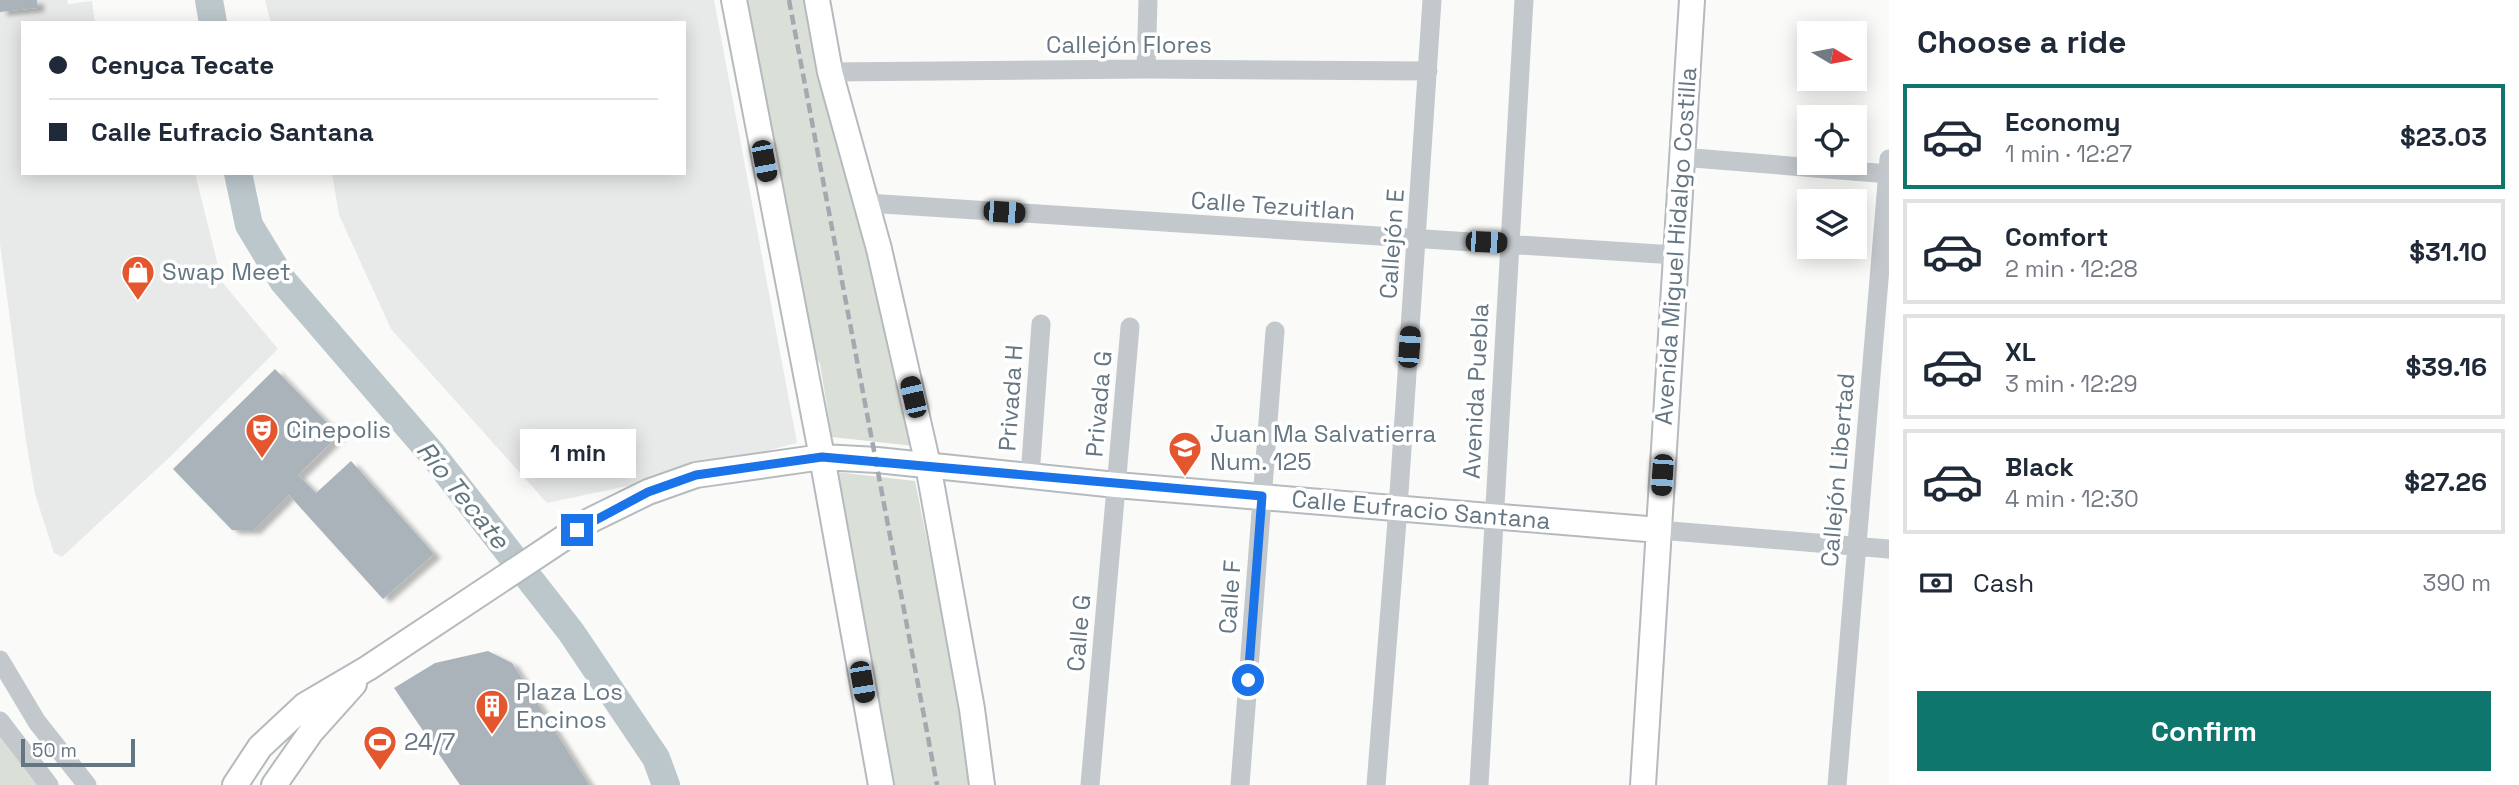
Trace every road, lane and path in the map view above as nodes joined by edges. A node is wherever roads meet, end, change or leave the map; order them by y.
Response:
1 (734, 0) edge
2 (817, 0) edge
3 (1149, 0) edge
4 (1432, 0) edge
5 (1524, 0) edge
6 (1692, 0) edge
7 (1146, 69) junction
8 (1428, 71) junction
9 (830, 72) junction
10 (1681, 157) junction
11 (1889, 169) edge
12 (867, 203) junction
13 (1417, 240) junction
14 (1510, 243) junction
15 (1675, 255) junction
16 (1041, 324) dead end
17 (1130, 327) dead end
18 (1275, 331) dead end
19 (822, 457) junction
20 (928, 465) junction
21 (1030, 476) junction
22 (1116, 485) junction
23 (1262, 496) junction
24 (1398, 509) junction
25 (1494, 517) junction
26 (1659, 530) junction
27 (1856, 547) junction
28 (1889, 550) edge
29 (0, 660) edge
30 (368, 668) junction
31 (0, 721) edge
32 (49, 785) edge
33 (87, 785) edge
34 (236, 785) edge
35 (274, 785) edge
36 (881, 785) edge
37 (982, 785) edge
38 (1090, 785) edge
39 (1240, 785) edge
40 (1376, 785) edge
41 (1479, 785) edge
42 (1643, 785) edge
43 (1837, 785) edge

1 - 19 main road
2 - 9 main road
3 - 7 street
4 - 8 street, Callejón E
5 - 14 street, Avenida Puebla
6 - 10 main road, Avenida Miguel Hidalgo Costilla
7 - 8 street, Callejón Flores
7 - 9 street, Callejón Flores
8 - 13 street, Callejón E
9 - 12 main road
10 - 11 street
10 - 15 main road, Avenida Miguel Hidalgo Costilla
11 - 27 street, Callejón Libertad
12 - 13 street, Calle Tezuitlan
12 - 20 main road
13 - 14 street, Calle Tezuitlan
13 - 24 street, Callejón E
14 - 15 street, Calle Tezuitlan
14 - 25 street, Avenida Puebla
15 - 26 main road, Avenida Miguel Hidalgo Costilla
16 - 21 street, Privada H
17 - 22 street, Privada G
18 - 23 street, Calle F
19 - 20 main road, Calle Eufracio Santana
19 - 30 main road, Calle Eufracio Santana
19 - 36 main road
20 - 21 main road, Calle Eufracio Santana
20 - 37 main road
21 - 22 main road, Calle Eufracio Santana
22 - 23 main road, Calle Eufracio Santana
22 - 38 street, Calle G
23 - 24 main road, Calle Eufracio Santana
23 - 39 street, Calle F
24 - 25 main road, Calle Eufracio Santana
24 - 40 street, Callejón E
25 - 26 main road, Calle Eufracio Santana
25 - 41 street, Avenida Puebla
26 - 27 street, Calle Eufracio Santana
26 - 42 main road, Avenida Miguel Hidalgo Costilla
27 - 28 street, Calle Eufracio Santana
27 - 43 street, Callejón Libertad
29 - 33 street
30 - 34 main road
30 - 35 main road
31 - 32 street

